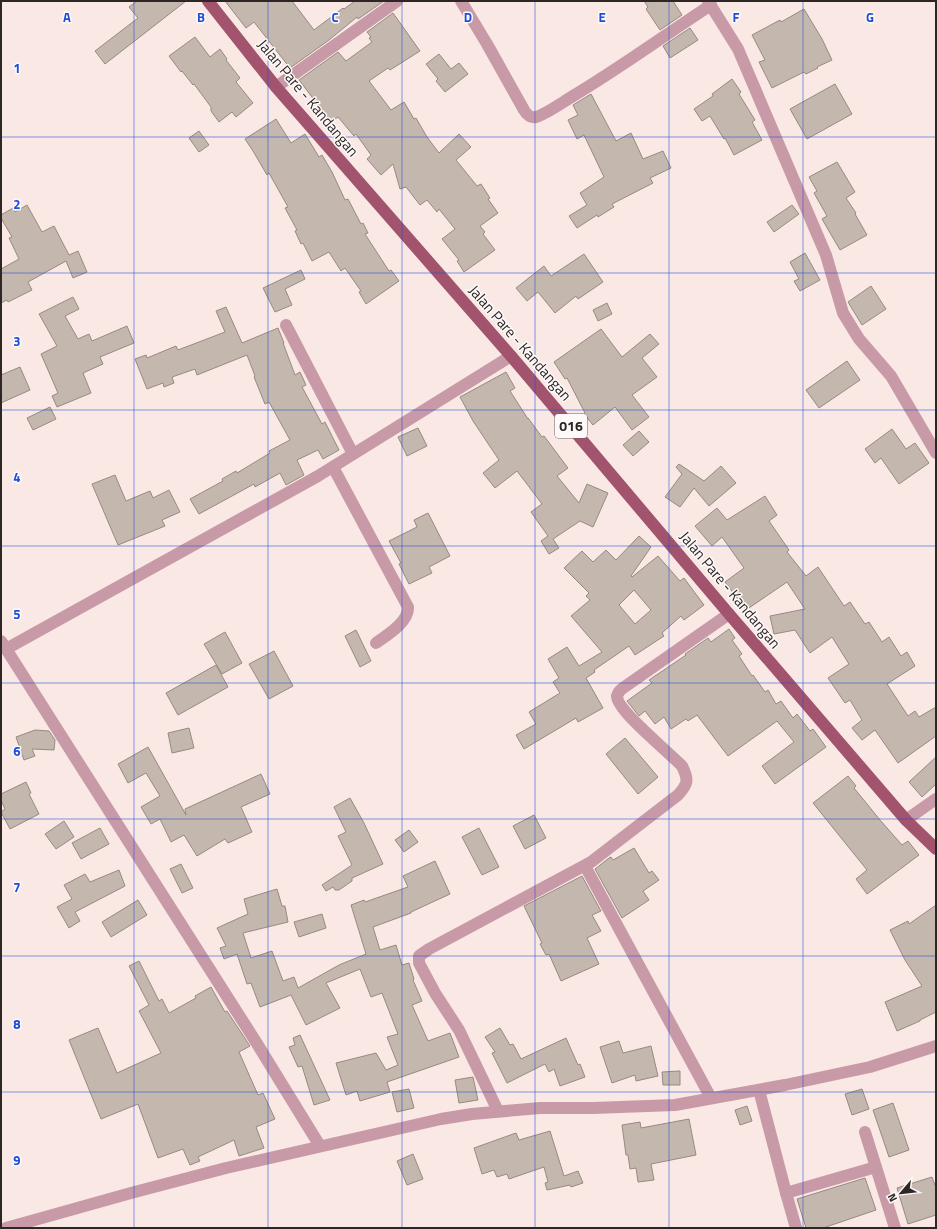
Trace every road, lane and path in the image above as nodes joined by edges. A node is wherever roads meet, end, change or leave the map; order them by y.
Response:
1 (208, 1) edge
2 (397, 1) edge
3 (461, 1) edge
4 (710, 3) edge
5 (276, 87) junction
6 (286, 325) dead end
7 (511, 356) junction
8 (353, 454) junction
9 (936, 454) edge
10 (332, 467) junction
11 (729, 614) junction
12 (376, 643) dead end
13 (4, 645) edge
14 (936, 799) edge
15 (906, 820) junction
16 (936, 849) edge
17 (585, 866) junction
18 (936, 1046) edge
19 (759, 1090) junction
20 (710, 1098) junction
21 (498, 1112) junction
22 (865, 1132) dead end
23 (320, 1146) junction
24 (876, 1167) junction
25 (786, 1193) junction
26 (6, 1228) edge
27 (796, 1228) edge
28 (895, 1228) edge

1 - 5 main road, Jalan Pare - Kandangan / 016
2 - 5 street
3 - 4 street
4 - 9 street
5 - 7 main road, Jalan Pare - Kandangan / 016
6 - 8 street
7 - 8 street
7 - 11 main road, Jalan Pare - Kandangan / 016
8 - 10 street
10 - 12 street
10 - 13 street
11 - 15 main road, Jalan Pare - Kandangan / 016
11 - 17 street
13 - 23 street
14 - 15 street
15 - 16 main road, Jalan Pare - Kandangan / 016
17 - 20 street
17 - 21 street
18 - 19 street
19 - 20 street
19 - 25 street
20 - 21 street
21 - 23 street
22 - 24 street
23 - 26 street
24 - 25 street
24 - 28 street
25 - 27 street

